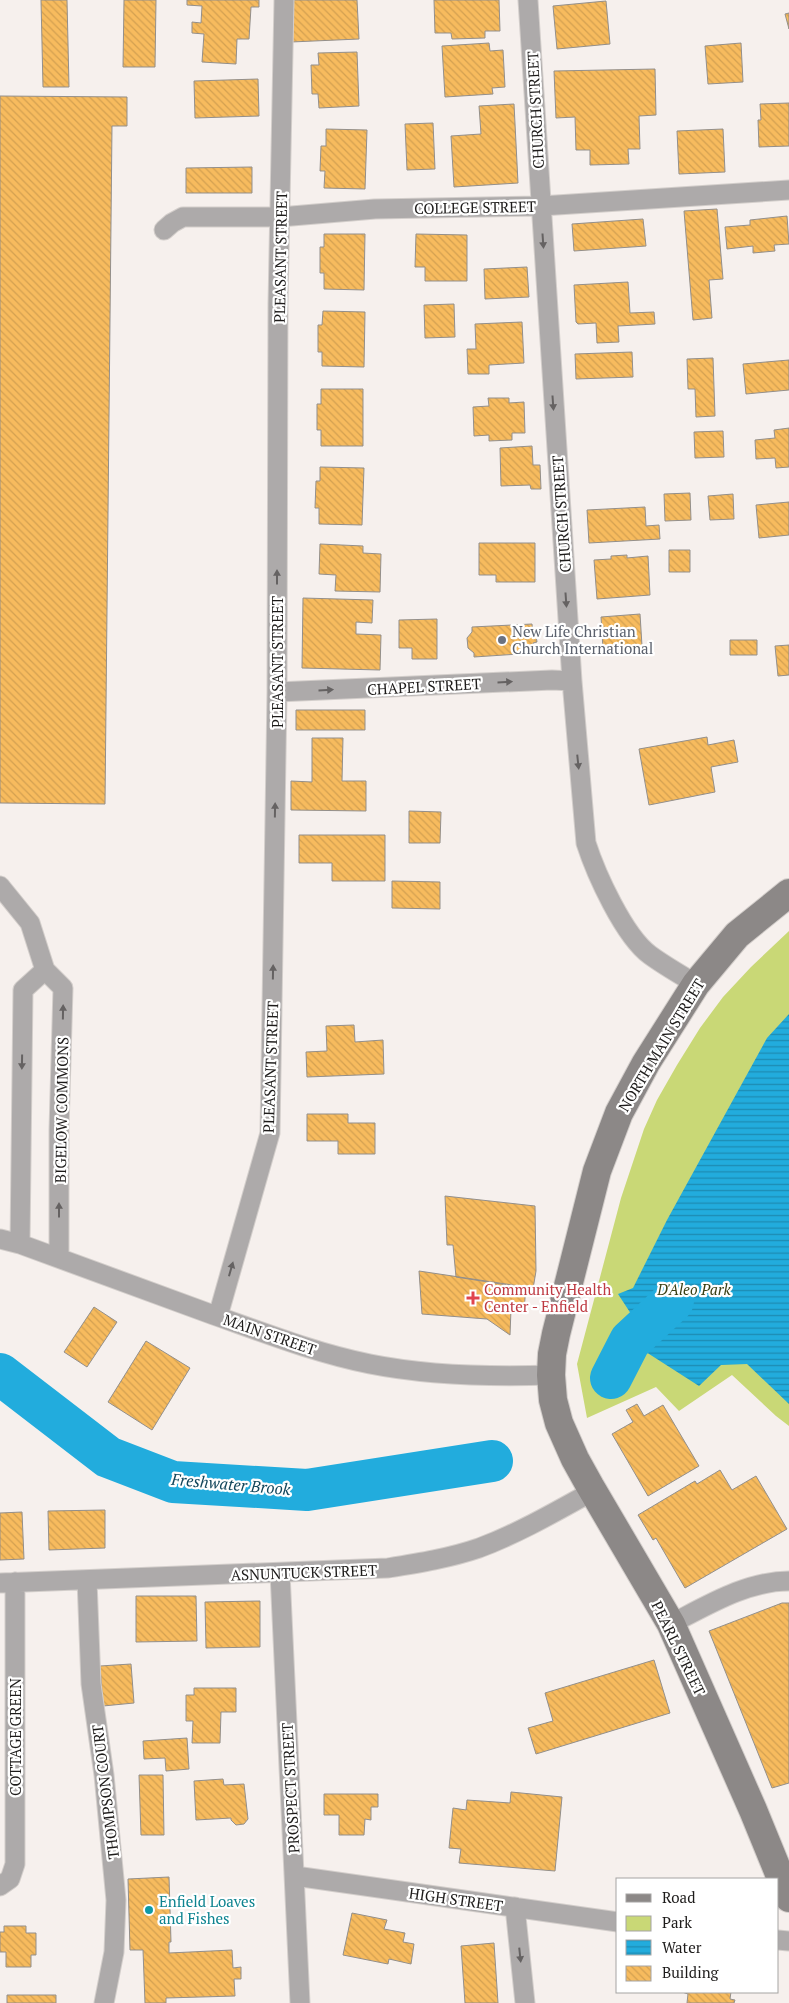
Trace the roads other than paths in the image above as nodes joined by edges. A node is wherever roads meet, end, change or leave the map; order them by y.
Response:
1 (284, 0) edge
2 (528, 0) edge
3 (789, 190) edge
4 (540, 206) junction
5 (280, 217) junction
6 (164, 230) dead end
7 (572, 681) junction
8 (277, 692) junction
9 (0, 886) edge
10 (789, 893) edge
11 (45, 970) junction
12 (696, 984) junction
13 (0, 1239) edge
14 (20, 1244) junction
15 (59, 1258) junction
16 (218, 1316) junction
17 (551, 1375) junction
18 (593, 1491) junction
19 (280, 1573) junction
20 (87, 1580) junction
21 (789, 1581) edge
22 (8, 1582) edge
23 (671, 1624) junction
24 (295, 1876) junction
25 (0, 1886) edge
26 (789, 1898) edge
27 (515, 1907) junction
28 (616, 1922) edge
29 (104, 2003) edge
30 (300, 2003) edge
31 (524, 2003) edge

1 - 5 street, PLEASANT STREET
2 - 4 street, CHURCH STREET
3 - 4 street, COLLEGE STREET
4 - 5 street, COLLEGE STREET
4 -> 7 street, CHURCH STREET
5 - 6 street, COLLEGE STREET
8 -> 5 street, PLEASANT STREET
8 -> 7 street, CHAPEL STREET
7 -> 12 street, CHURCH STREET
16 -> 8 street, PLEASANT STREET
9 - 11 street, BIGELOW COMMONS
10 - 12 street, NORTH MAIN STREET
11 -> 14 street
15 -> 11 street, BIGELOW COMMONS
12 - 17 street, NORTH MAIN STREET
13 - 14 street, MAIN STREET
14 - 15 street, MAIN STREET
15 - 16 street, MAIN STREET
16 - 17 street, MAIN STREET
17 - 18 street, PEARL STREET
18 - 19 street, ASNUNTUCK STREET
18 - 23 street, PEARL STREET
19 - 20 street, ASNUNTUCK STREET
19 - 24 street, PROSPECT STREET
20 - 22 street, ASNUNTUCK STREET
20 - 29 street, THOMPSON COURT
21 - 23 street
22 - 25 street, COTTAGE GREEN
23 - 26 street, PEARL STREET
24 - 27 street, HIGH STREET
24 - 30 street, PROSPECT STREET
27 - 28 street, HIGH STREET
27 -> 31 street

